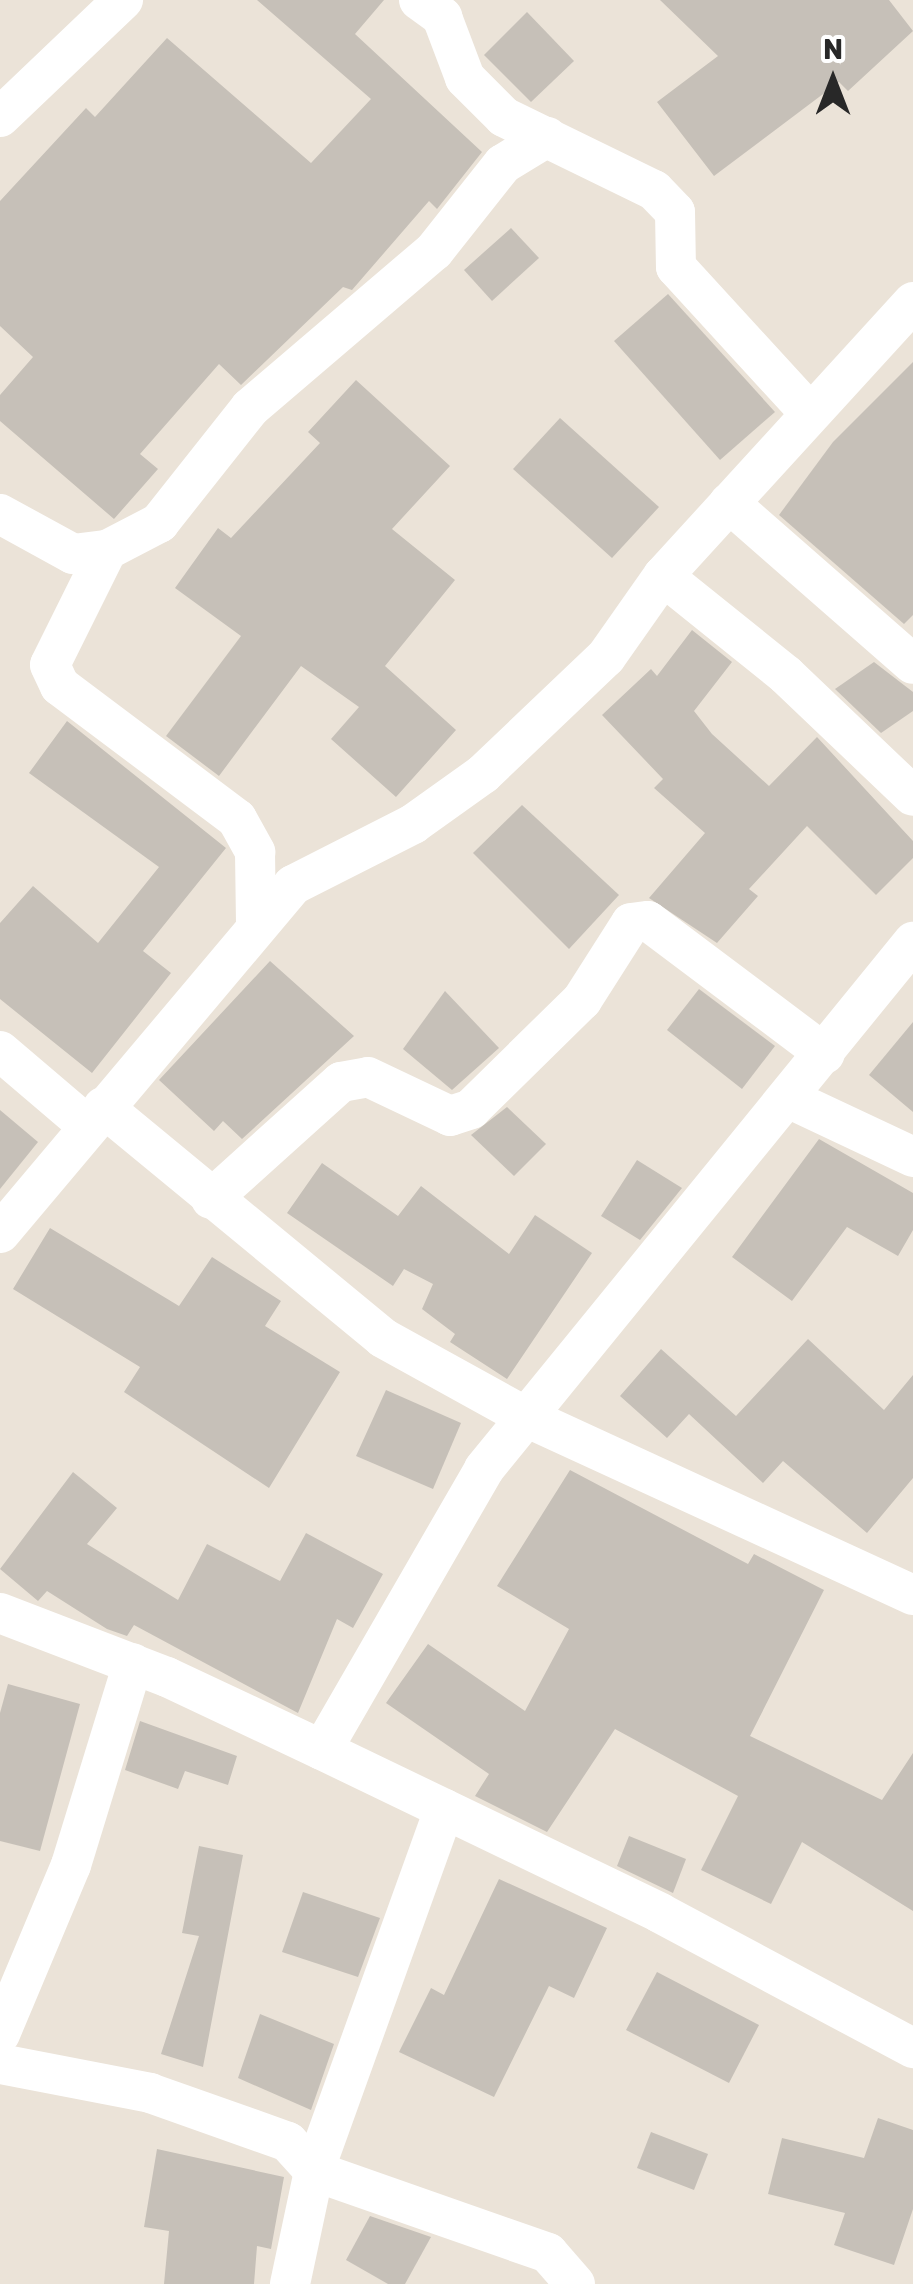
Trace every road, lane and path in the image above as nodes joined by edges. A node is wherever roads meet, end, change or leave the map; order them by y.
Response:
1 (123, 0) edge
2 (438, 5) edge
3 (0, 117) edge
4 (547, 136) junction
5 (913, 302) edge
6 (810, 412) junction
7 (729, 503) junction
8 (0, 514) edge
9 (108, 550) junction
10 (662, 576) junction
11 (913, 664) edge
12 (913, 796) edge
13 (256, 924) junction
14 (913, 942) edge
15 (0, 1051) edge
16 (825, 1054) junction
17 (790, 1099) junction
18 (95, 1117) junction
19 (913, 1158) edge
20 (211, 1200) junction
21 (0, 1233) edge
22 (526, 1418) junction
23 (913, 1595) edge
24 (0, 1612) edge
25 (132, 1664) junction
26 (322, 1750) junction
27 (444, 1809) junction
28 (0, 2034) edge
29 (913, 2048) edge
30 (0, 2064) edge
31 (314, 2171) junction
32 (541, 2268) edge
33 (290, 2284) edge
34 (575, 2284) edge

1 - 3 street
2 - 4 street
4 - 6 street
4 - 9 street
5 - 6 street
6 - 7 street
7 - 10 street
7 - 11 street
8 - 9 street
9 - 13 street
10 - 12 street
10 - 13 street
13 - 18 street
14 - 16 street
15 - 18 street
16 - 17 street
16 - 20 street
17 - 19 street
17 - 22 street
18 - 20 street
18 - 21 street
20 - 22 street
22 - 23 street
22 - 26 street
24 - 25 street
25 - 26 street
25 - 28 street
26 - 27 street
27 - 29 street
27 - 31 street
30 - 31 street
31 - 32 street
31 - 33 street
32 - 34 street

